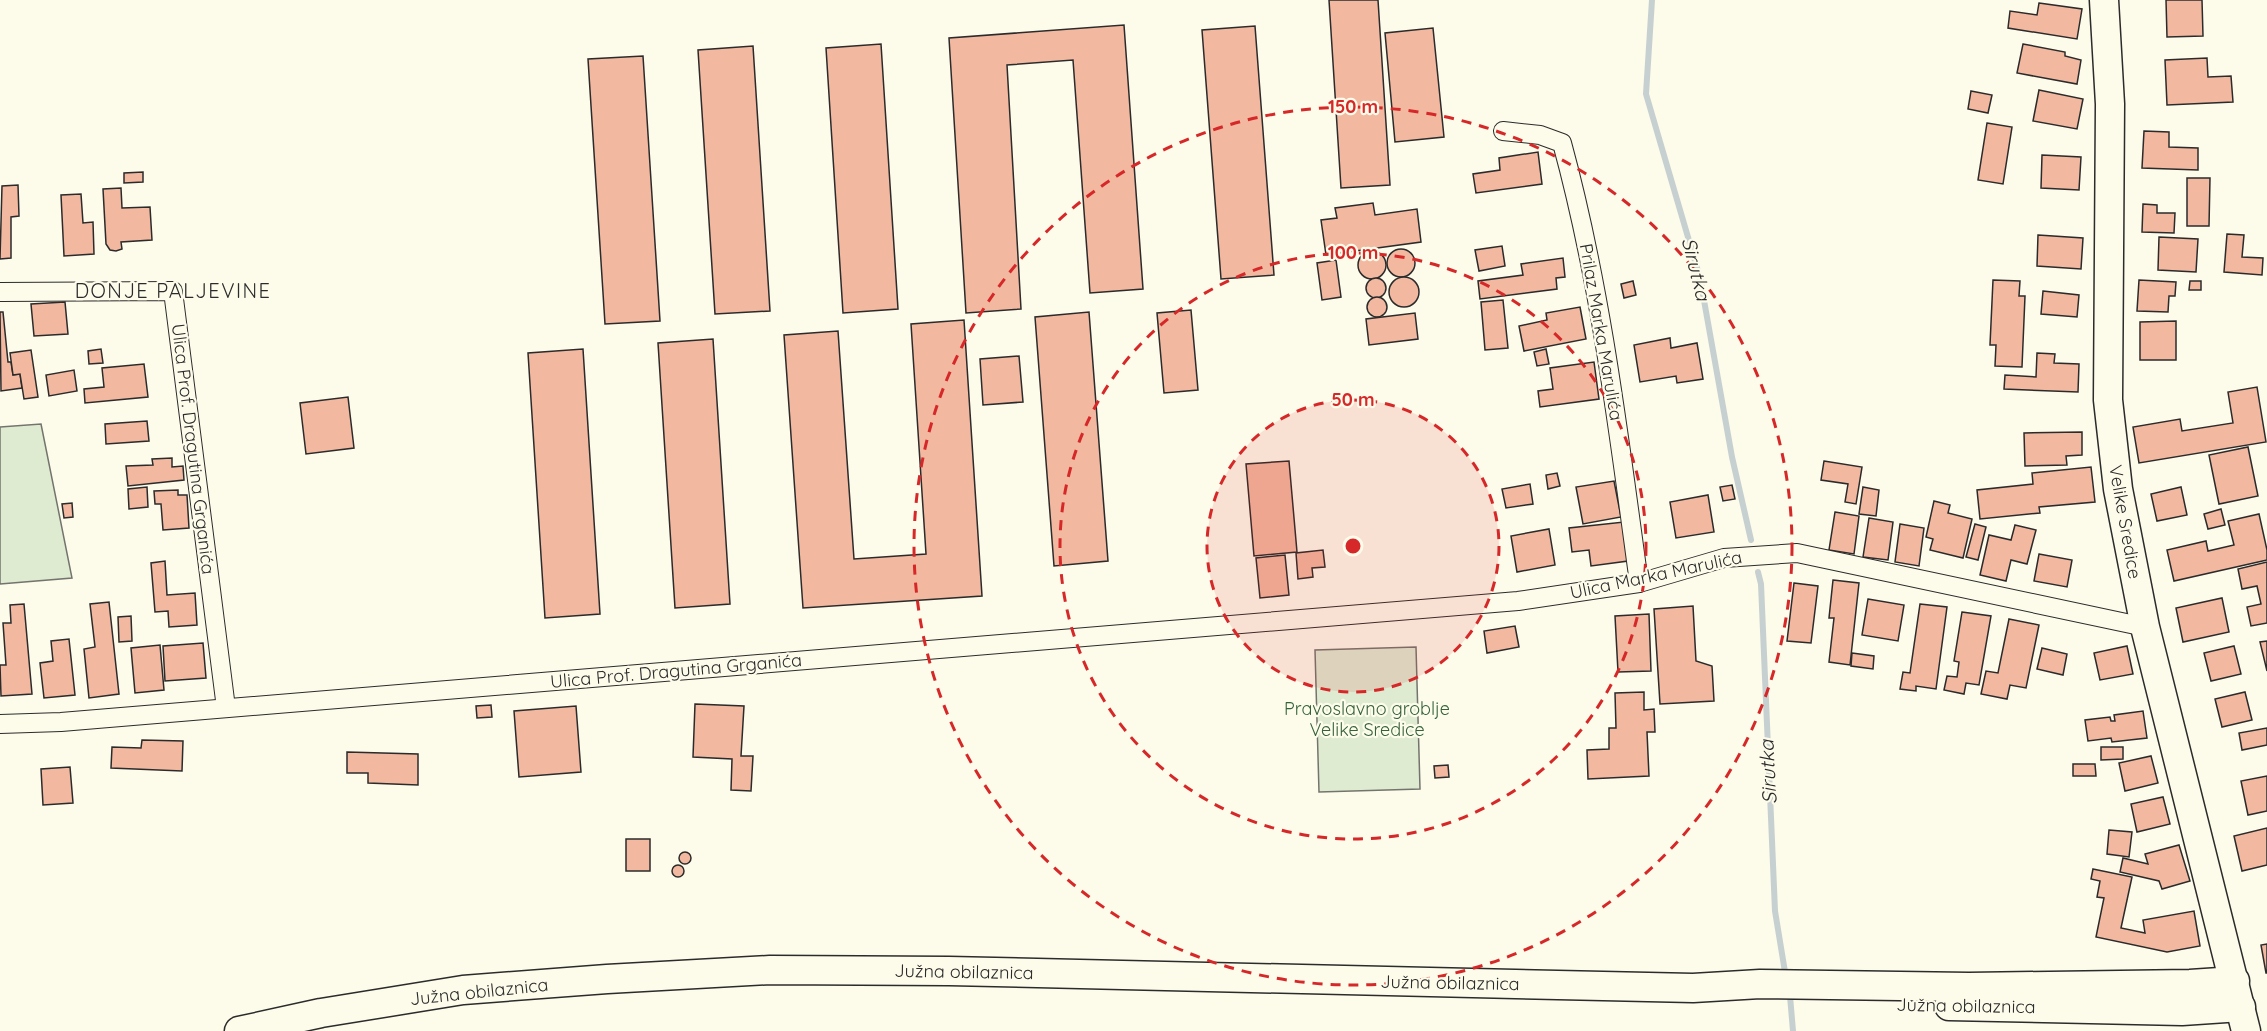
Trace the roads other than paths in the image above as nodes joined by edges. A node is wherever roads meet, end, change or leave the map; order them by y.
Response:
1 (2104, 0) edge
2 (1503, 131) dead end
3 (0, 292) edge
4 (1640, 583) junction
5 (2145, 627) junction
6 (1126, 634) joint
7 (226, 708) junction
8 (0, 724) edge
9 (2240, 1006) edge
10 (239, 1031) edge

1 - 5 main road, Velike Sredice
2 - 4 street, Prilaz Marka Marulića
3 - 7 street, Ulica Prof. Dragutina Grganića
4 - 5 street, Ulica Marka Marulića
4 - 6 street, Ulica Marka Marulića
5 - 9 main road, Velike Sredice
6 - 7 street, Ulica Prof. Dragutina Grganića
7 - 8 street, Ulica Prof. Dragutina Grganića
9 - 10 main road, Južna obilaznica

